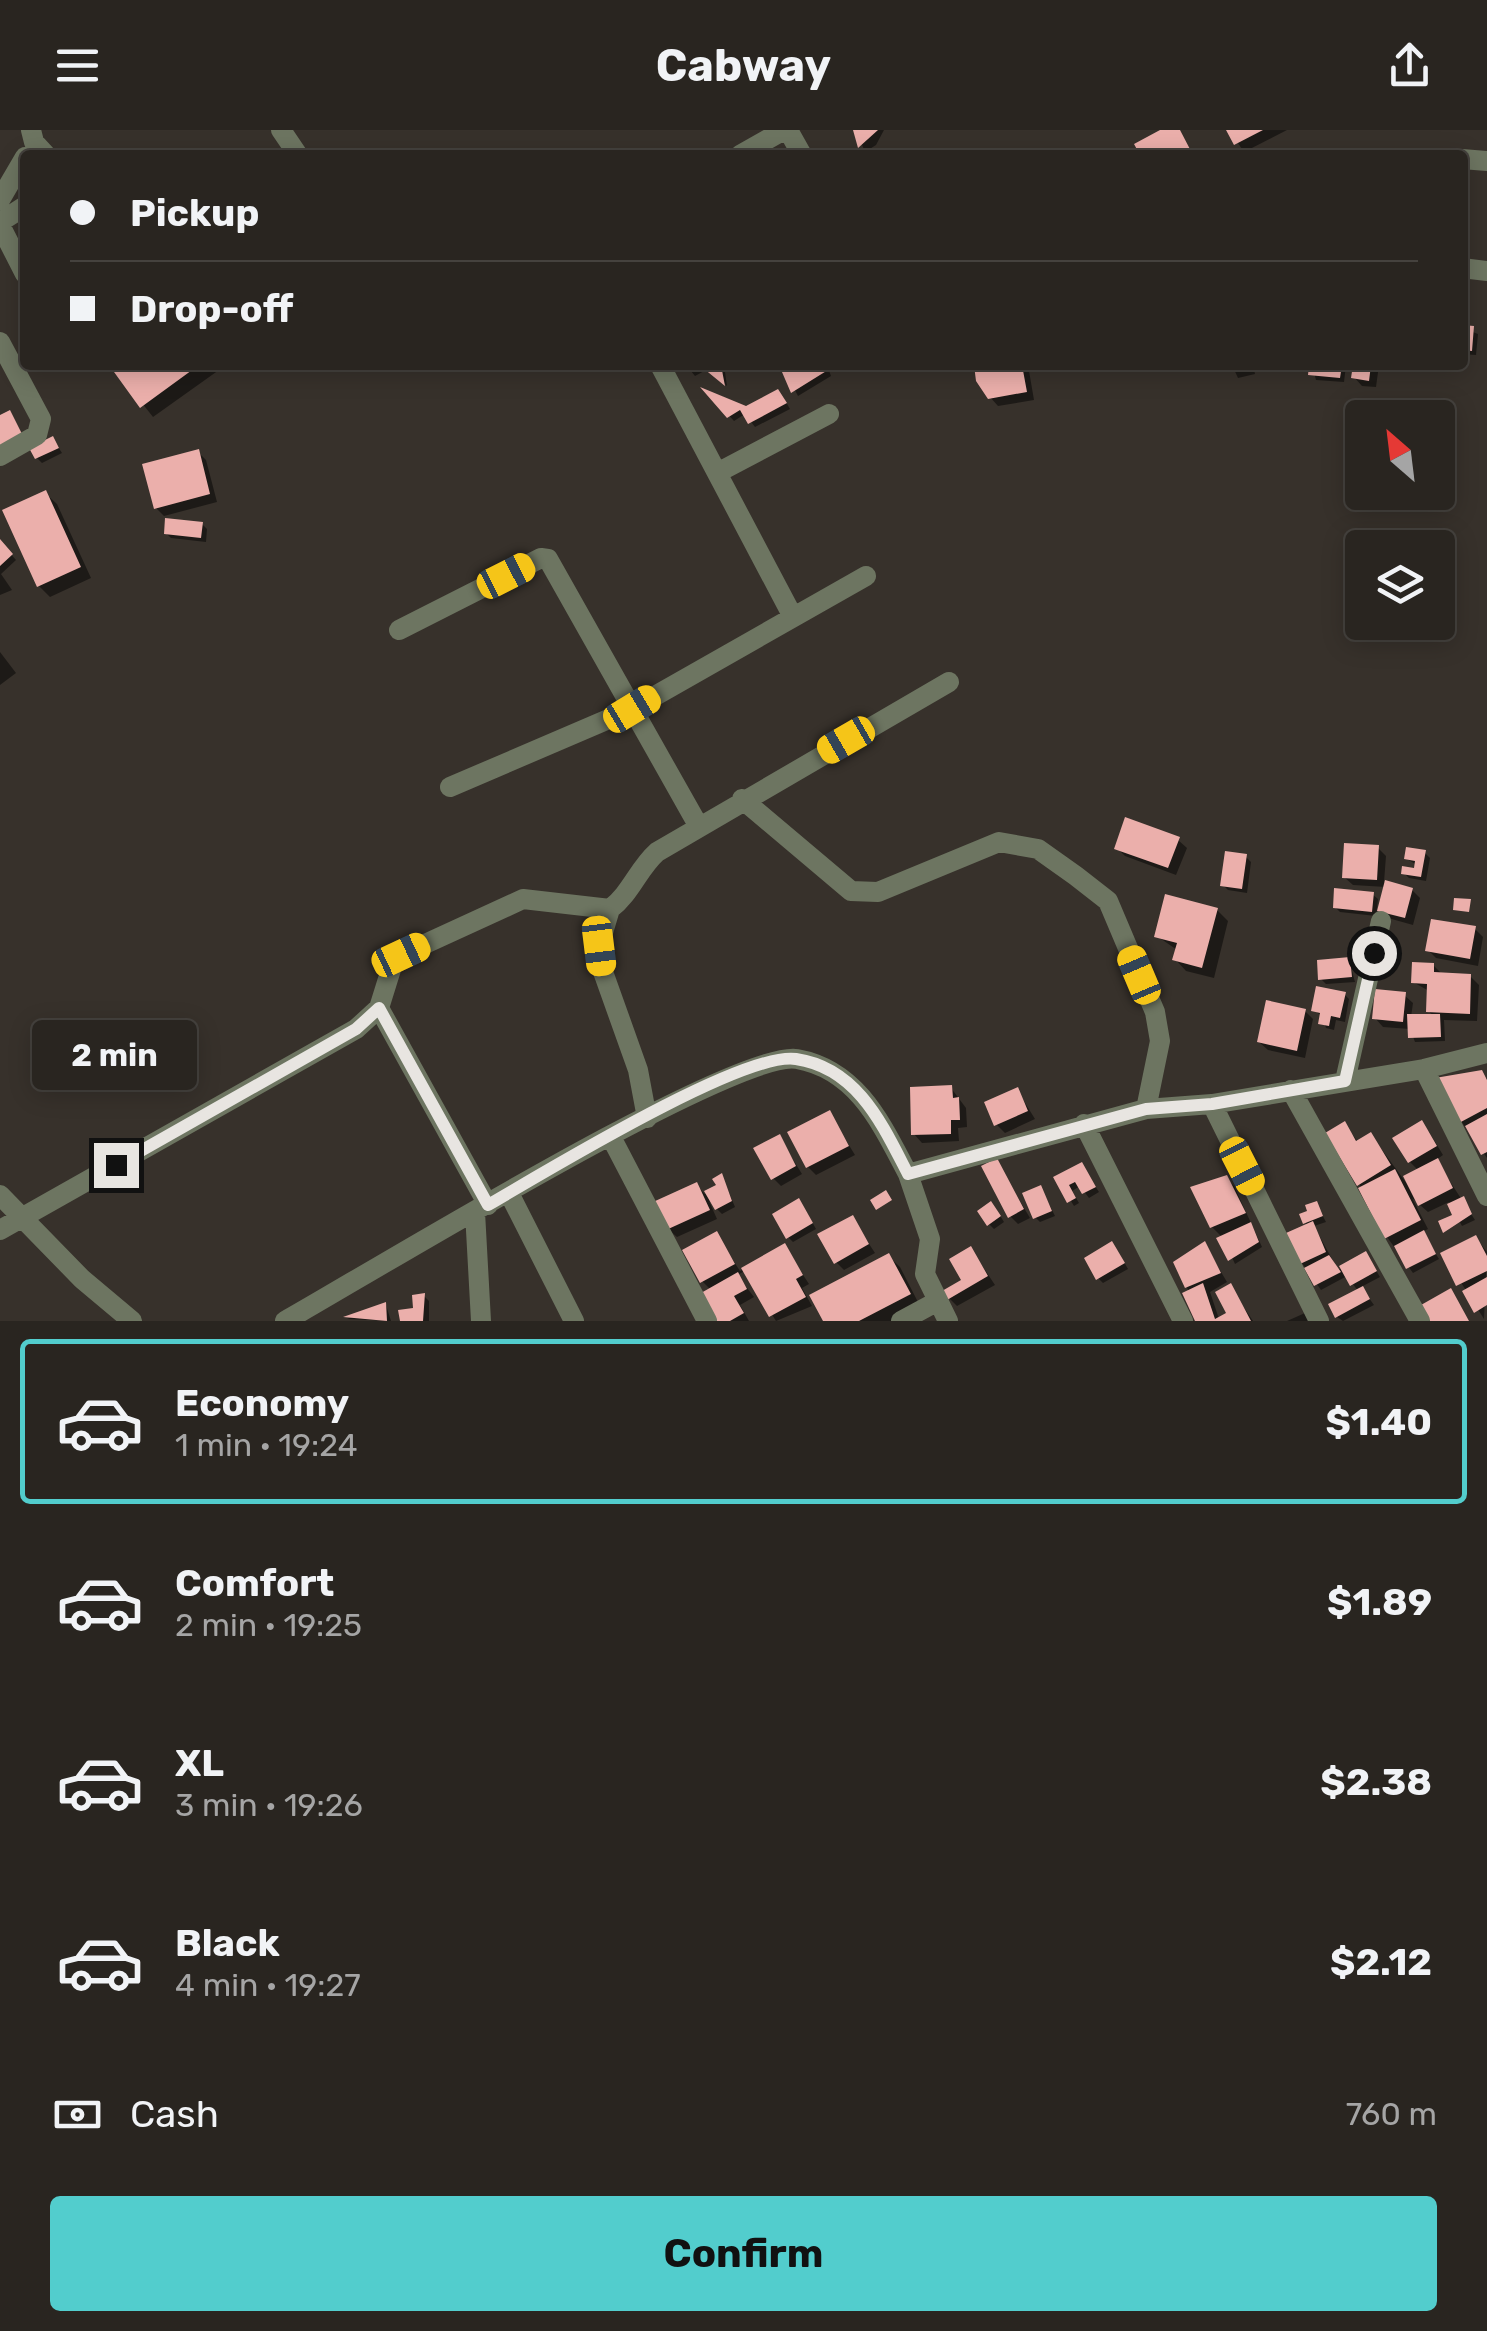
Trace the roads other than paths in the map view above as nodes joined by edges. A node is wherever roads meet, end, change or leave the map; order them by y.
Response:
1 (786, 130) edge
2 (749, 150) edge
3 (20, 168) edge
4 (0, 200) edge
5 (0, 224) edge
6 (20, 264) edge
7 (0, 342) edge
8 (663, 370) edge
9 (830, 414) dead end
10 (0, 456) edge
11 (717, 472) junction
12 (866, 576) dead end
13 (792, 615) junction
14 (399, 630) dead end
15 (950, 682) dead end
16 (632, 709) junction
17 (450, 787) dead end
18 (742, 799) junction
19 (698, 825) junction
20 (610, 908) junction
21 (1381, 921) dead end
22 (379, 1008) junction
23 (1487, 1054) edge
24 (1424, 1069) junction
25 (1345, 1081) junction
26 (1290, 1090) junction
27 (1212, 1104) junction
28 (1146, 1109) junction
29 (647, 1118) junction
30 (1084, 1124) junction
31 (611, 1137) junction
32 (908, 1174) junction
33 (509, 1192) junction
34 (0, 1194) edge
35 (1487, 1196) edge
36 (481, 1208) junction
37 (21, 1220) junction
38 (0, 1230) edge
39 (938, 1300) junction
40 (132, 1321) edge
41 (285, 1321) edge
42 (480, 1321) edge
43 (574, 1321) edge
44 (707, 1321) edge
45 (901, 1321) edge
46 (948, 1321) edge
47 (1182, 1321) edge
48 (1320, 1321) edge
49 (1420, 1321) edge

1 - 2 street
3 - 4 street
5 - 6 street
7 - 10 street
8 - 11 street
9 - 11 street
11 - 13 street
12 - 13 street
13 - 16 street
14 - 16 street
15 - 18 street
16 - 17 street
16 - 19 street
18 - 19 street
18 - 28 street
19 - 20 street
20 - 22 street
20 - 29 street
21 - 25 street
22 - 36 street
22 - 37 street
23 - 24 street
24 - 25 street
24 - 35 street
25 - 26 street
26 - 27 street
26 - 49 street
27 - 28 street
27 - 48 street
28 - 30 street
29 - 31 street
29 - 32 street
30 - 32 street
30 - 47 street
31 - 33 street
31 - 44 street
32 - 39 street
33 - 36 street
33 - 43 street
34 - 37 street
36 - 41 street
36 - 42 street
37 - 38 street
37 - 40 street
39 - 45 street
39 - 46 street

